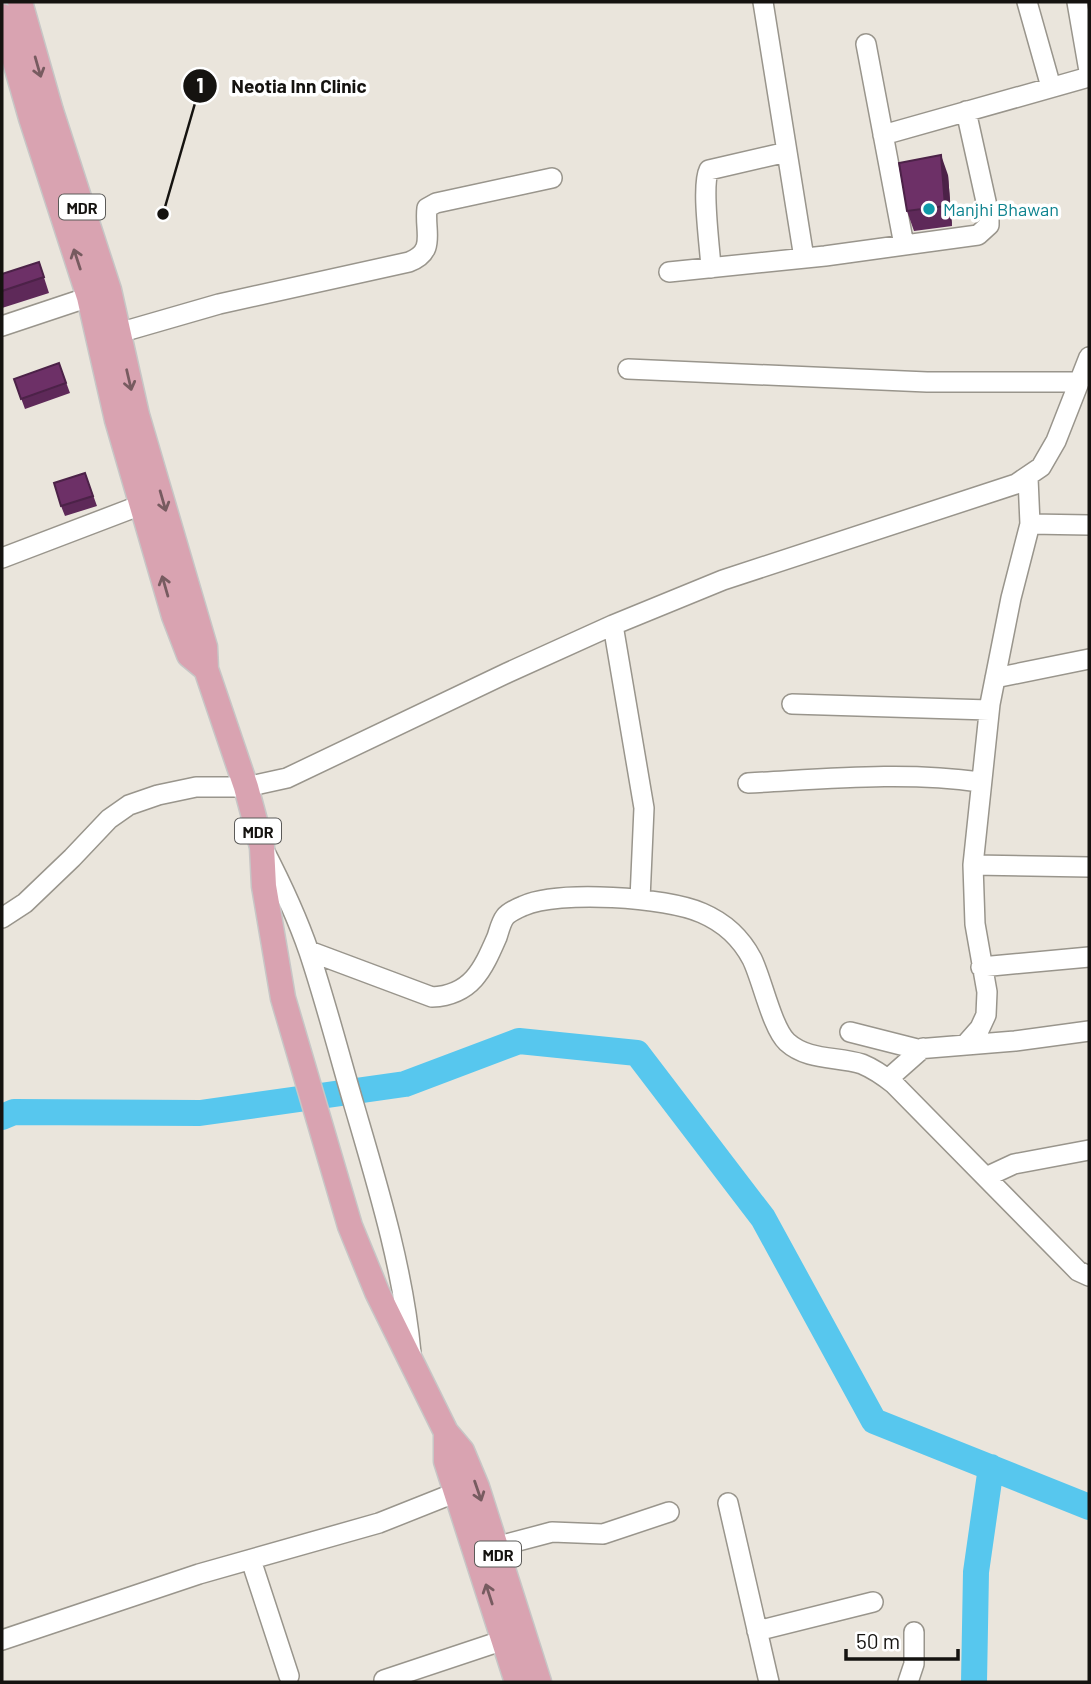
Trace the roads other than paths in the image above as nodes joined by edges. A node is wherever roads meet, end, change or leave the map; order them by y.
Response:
1 (20, 2) edge
2 (763, 2) edge
3 (1027, 2) edge
4 (1077, 2) edge
5 (2, 16) edge
6 (866, 44) dead end
7 (1089, 71) edge
8 (1089, 77) edge
9 (1051, 87) junction
10 (965, 111) junction
11 (883, 135) junction
12 (787, 152) junction
13 (552, 178) dead end
14 (904, 245) junction
15 (804, 258) junction
16 (711, 268) junction
17 (669, 272) dead end
18 (99, 294) junction
19 (2, 326) edge
20 (108, 336) junction
21 (1089, 357) edge
22 (628, 369) dead end
23 (1079, 382) junction
24 (138, 454) junction
25 (1028, 478) junction
26 (141, 505) junction
27 (1030, 524) junction
28 (1089, 525) edge
29 (167, 553) junction
30 (2, 558) edge
31 (613, 625) junction
32 (1089, 659) edge
33 (995, 678) junction
34 (792, 704) dead end
35 (989, 710) junction
36 (980, 782) junction
37 (748, 783) dead end
38 (246, 787) junction
39 (262, 847) junction
40 (973, 866) junction
41 (1089, 867) edge
42 (640, 899) junction
43 (2, 918) edge
44 (309, 951) junction
45 (1089, 957) edge
46 (981, 967) junction
47 (1089, 1031) edge
48 (850, 1032) dead end
49 (965, 1045) junction
50 (923, 1048) junction
51 (888, 1079) junction
52 (1089, 1150) edge
53 (986, 1177) junction
54 (1089, 1276) edge
55 (411, 1362) junction
56 (446, 1432) junction
57 (457, 1492) junction
58 (728, 1503) dead end
59 (668, 1512) dead end
60 (495, 1547) junction
61 (251, 1560) junction
62 (873, 1602) dead end
63 (757, 1631) junction
64 (914, 1632) dead end
65 (2, 1640) edge
66 (504, 1640) junction
67 (289, 1676) dead end
68 (384, 1680) dead end
69 (517, 1682) edge
70 (539, 1682) edge
71 (769, 1682) edge
72 (908, 1682) edge

1 -> 18 main road, MDR
2 - 12 street
3 - 9 street
4 - 7 street
18 -> 5 main road, MDR
6 - 11 street
8 - 9 street
9 - 10 street
10 - 11 street
10 - 14 street
11 - 14 street
12 - 15 street
12 - 16 street
13 - 20 street
14 - 15 street
15 - 16 street
16 - 17 street
18 - 19 street
18 - 20 main road, MDR
20 - 24 main road, MDR
21 - 23 street
22 - 23 street
23 - 25 street
24 - 26 main road, MDR
24 -> 29 main road, MDR
25 - 27 street
25 - 31 street
26 - 29 main road, MDR
26 - 30 street
27 - 28 street
27 - 33 street
29 - 38 main road, MDR
31 - 38 street
31 - 42 street
32 - 33 street
33 - 35 street
34 - 35 street
35 - 36 street
36 - 37 street
36 - 40 street
38 - 39 main road, MDR
38 - 43 street
39 - 44 street
39 - 55 main road, MDR
40 - 41 street
40 - 46 street
42 - 44 street
42 - 51 street
44 - 55 street
45 - 46 street
46 - 49 street
47 - 49 street
48 - 50 street
49 - 50 street
50 - 51 street
51 - 53 street
52 - 53 street
53 - 54 street
55 - 56 main road, MDR
56 - 57 main road, MDR
56 -> 60 main road, MDR
57 - 61 street
66 -> 57 main road, MDR
58 - 63 street
59 - 60 street
60 - 70 main road, MDR
61 - 65 street
61 - 67 street
62 - 63 street
63 - 71 street
64 - 72 street
66 - 68 street
66 - 69 main road, MDR

